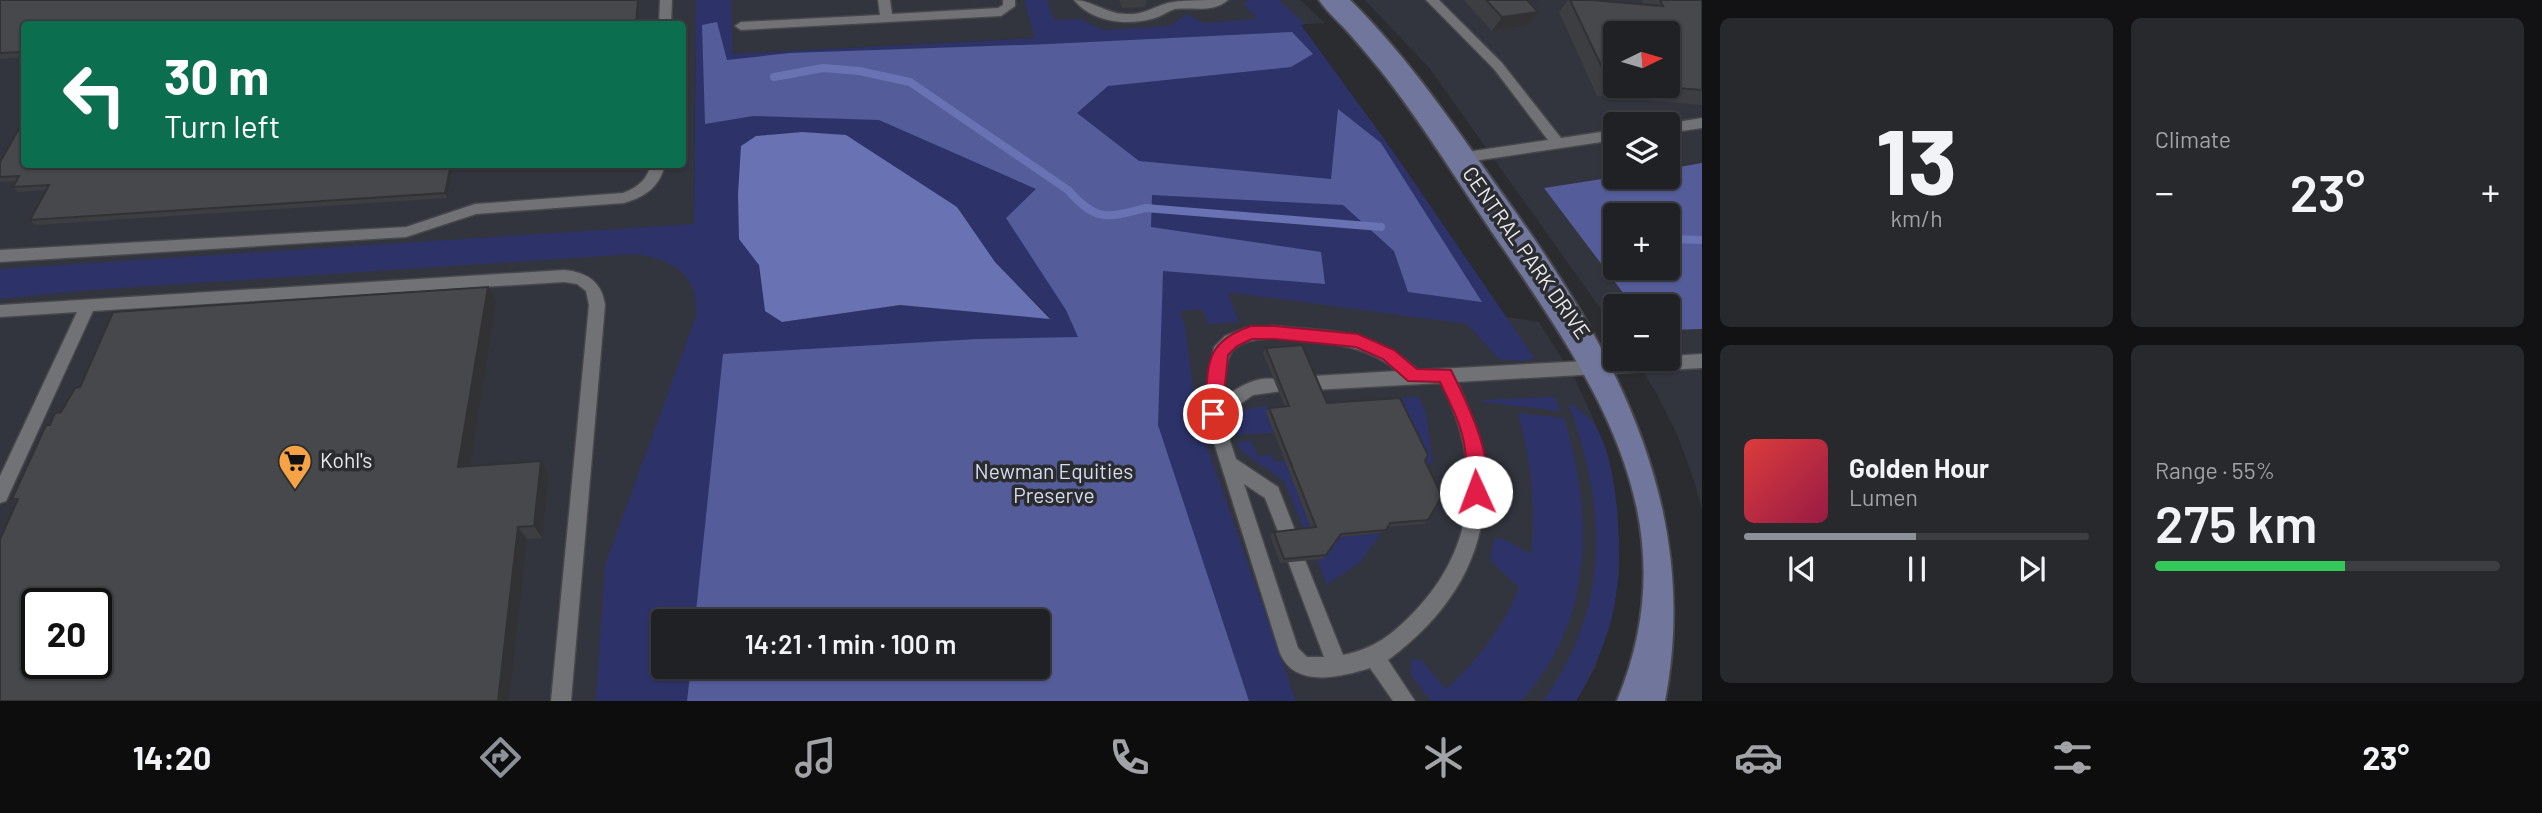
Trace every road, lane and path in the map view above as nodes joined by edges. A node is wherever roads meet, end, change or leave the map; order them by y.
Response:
1 (666, 0) edge
2 (884, 0) edge
3 (1009, 0) edge
4 (1080, 0) edge
5 (1222, 0) edge
6 (1333, 0) edge
7 (1432, 0) edge
8 (887, 18) junction
9 (665, 21) edge
10 (741, 26) dead end
11 (1702, 123) edge
12 (1680, 126) edge
13 (1603, 137) edge
14 (1557, 144) junction
15 (1460, 158) junction
16 (657, 168) edge
17 (0, 256) edge
18 (88, 306) junction
19 (0, 311) edge
20 (1702, 361) edge
21 (1602, 365) junction
22 (1445, 375) junction
23 (1413, 376) junction
24 (1313, 383) edge
25 (1276, 386) edge
26 (1213, 414) junction
27 (1228, 463) junction
28 (0, 495) edge
29 (1287, 533) edge
30 (1297, 561) edge
31 (1374, 657) junction
32 (1337, 665) junction
33 (561, 701) edge
34 (1405, 701) edge
35 (1641, 701) edge

1 - 9 lane
2 - 8 lane
3 - 8 lane
4 - 5 lane
6 - 15 street, CENTRAL PARK DRIVE
7 - 14 lane
8 - 10 lane
11 - 12 lane
13 - 14 lane
14 - 15 lane
15 - 21 street, CENTRAL PARK DRIVE
16 - 17 lane
18 - 19 lane
18 - 28 lane
18 - 33 lane
20 - 21 lane
21 - 22 lane
21 - 35 street, CENTRAL PARK DRIVE
22 - 23 lane
22 - 31 lane
23 - 24 lane
23 - 26 lane
25 - 26 lane
26 - 27 lane
27 - 29 lane
27 - 32 lane
30 - 32 lane
31 - 32 lane
31 - 34 lane

